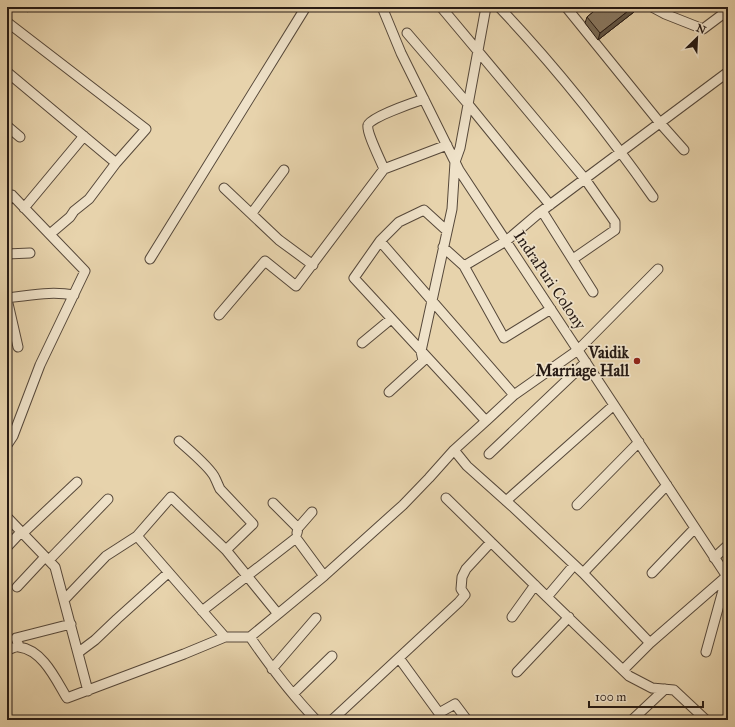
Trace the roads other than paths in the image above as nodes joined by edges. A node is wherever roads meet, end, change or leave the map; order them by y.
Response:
1 (301, 7) edge
2 (382, 7) edge
3 (441, 7) edge
4 (486, 7) edge
5 (499, 7) edge
6 (566, 7) edge
7 (652, 7) edge
8 (723, 14) dead end
9 (7, 22) edge
10 (407, 33) dead end
11 (478, 51) junction
12 (7, 72) edge
13 (726, 76) edge
14 (424, 99) junction
15 (468, 104) junction
16 (660, 123) junction
17 (7, 126) edge
18 (84, 136) junction
19 (20, 137) dead end
20 (447, 146) junction
21 (684, 150) dead end
22 (621, 152) junction
23 (455, 162) junction
24 (116, 163) junction
25 (384, 169) junction
26 (284, 170) dead end
27 (585, 179) junction
28 (224, 188) dead end
29 (9, 196) edge
30 (653, 197) dead end
31 (24, 208) junction
32 (546, 208) junction
33 (252, 214) junction
34 (447, 232) junction
35 (50, 234) junction
36 (380, 241) junction
37 (506, 241) junction
38 (443, 247) junction
39 (30, 253) dead end
40 (7, 254) edge
41 (150, 259) dead end
42 (573, 260) junction
43 (313, 264) junction
44 (464, 266) junction
45 (658, 269) dead end
46 (593, 292) dead end
47 (74, 295) junction
48 (7, 298) edge
49 (432, 300) junction
50 (551, 310) junction
51 (219, 315) dead end
52 (391, 319) junction
53 (362, 343) dead end
54 (18, 347) dead end
55 (578, 350) junction
56 (421, 351) junction
57 (586, 362) junction
58 (390, 392) dead end
59 (514, 395) junction
60 (614, 405) junction
61 (486, 421) junction
62 (179, 441) dead end
63 (639, 442) junction
64 (7, 445) edge
65 (454, 450) junction
66 (489, 454) dead end
67 (77, 482) dead end
68 (667, 485) junction
69 (446, 498) dead end
70 (108, 499) dead end
71 (506, 501) junction
72 (273, 503) dead end
73 (577, 505) dead end
74 (312, 512) dead end
75 (7, 517) edge
76 (298, 528) junction
77 (695, 528) junction
78 (22, 533) junction
79 (136, 536) junction
80 (296, 538) junction
81 (491, 542) junction
82 (728, 545) edge
83 (7, 547) edge
84 (226, 550) junction
85 (714, 558) junction
86 (47, 559) junction
87 (574, 564) junction
88 (168, 573) junction
89 (583, 573) junction
90 (652, 573) dead end
91 (324, 576) junction
92 (248, 577) junction
93 (727, 577) edge
94 (535, 585) junction
95 (17, 587) dead end
96 (547, 597) junction
97 (64, 600) junction
98 (202, 611) junction
99 (278, 614) junction
100 (512, 617) dead end
101 (316, 618) dead end
102 (568, 618) junction
103 (71, 624) junction
104 (225, 637) junction
105 (250, 637) junction
106 (650, 643) junction
107 (19, 646) junction
108 (7, 650) edge
109 (79, 652) junction
110 (706, 652) dead end
111 (332, 656) dead end
112 (399, 658) junction
113 (272, 669) junction
114 (622, 670) junction
115 (517, 672) dead end
116 (665, 689) junction
117 (88, 691) junction
118 (293, 694) junction
119 (316, 720) edge
120 (332, 720) edge
121 (467, 720) edge
122 (633, 720) edge
123 (706, 720) edge

1 - 41 street
2 - 14 street, IndraPuri Colony
3 - 11 street
4 - 11 street
5 - 22 street
6 - 16 street
7 - 8 street
9 - 24 street
10 - 15 street
11 - 15 street
11 - 27 street
12 - 18 street
13 - 16 street
14 - 20 street, IndraPuri Colony
14 - 25 street
15 - 23 street
15 - 32 street
16 - 21 street
16 - 22 street
17 - 19 street
18 - 24 street
18 - 31 street
20 - 23 street, IndraPuri Colony
20 - 25 street
22 - 27 street
22 - 30 street
23 - 34 street
23 - 37 street, IndraPuri Colony
24 - 35 street
25 - 43 street
26 - 33 street
27 - 32 street
27 - 42 street
28 - 33 street
29 - 31 street
31 - 35 street
32 - 37 street
32 - 42 street
33 - 43 street
34 - 36 street
34 - 38 street
35 - 47 street
36 - 49 street
36 - 52 street
37 - 44 street
37 - 50 street, IndraPuri Colony
38 - 44 street
38 - 49 street
39 - 40 street
42 - 46 street
43 - 51 street
44 - 50 street
45 - 55 street
47 - 48 street
47 - 64 street
48 - 54 street
49 - 56 street
49 - 59 street
50 - 55 street, IndraPuri Colony
52 - 53 street
52 - 56 street
55 - 57 street, IndraPuri Colony
55 - 59 street
56 - 58 street
56 - 61 street
57 - 60 street, IndraPuri Colony
57 - 66 street
59 - 61 street
60 - 63 street, IndraPuri Colony
60 - 71 street
61 - 65 street
62 - 84 street
63 - 68 street, IndraPuri Colony
63 - 73 street
65 - 71 street
65 - 91 street
67 - 78 street
68 - 77 street, IndraPuri Colony
68 - 89 street
69 - 81 street
70 - 86 street
71 - 87 street
72 - 76 street
74 - 76 street
75 - 78 street
76 - 80 street
77 - 85 street, IndraPuri Colony
77 - 90 street
78 - 83 street
78 - 86 street
79 - 84 street
79 - 88 street
79 - 97 street
80 - 91 street
80 - 92 street
81 - 94 street
81 - 112 street
82 - 85 street
84 - 92 street
85 - 93 street, IndraPuri Colony
86 - 95 street
86 - 97 street
87 - 89 street
87 - 96 street
88 - 98 street
88 - 109 street
89 - 106 street
91 - 99 street
92 - 98 street
92 - 99 street
93 - 106 street
93 - 110 street
94 - 96 street
94 - 100 street
96 - 102 street
97 - 103 street
98 - 104 street
99 - 105 street
101 - 113 street
102 - 114 street
102 - 115 street
103 - 107 street
103 - 109 street
104 - 105 street
104 - 117 street
105 - 113 street
106 - 114 street
107 - 108 street
107 - 117 street
109 - 117 street
111 - 118 street
112 - 120 street
112 - 121 street
113 - 118 street
114 - 116 street
116 - 122 street
116 - 123 street
118 - 119 street

